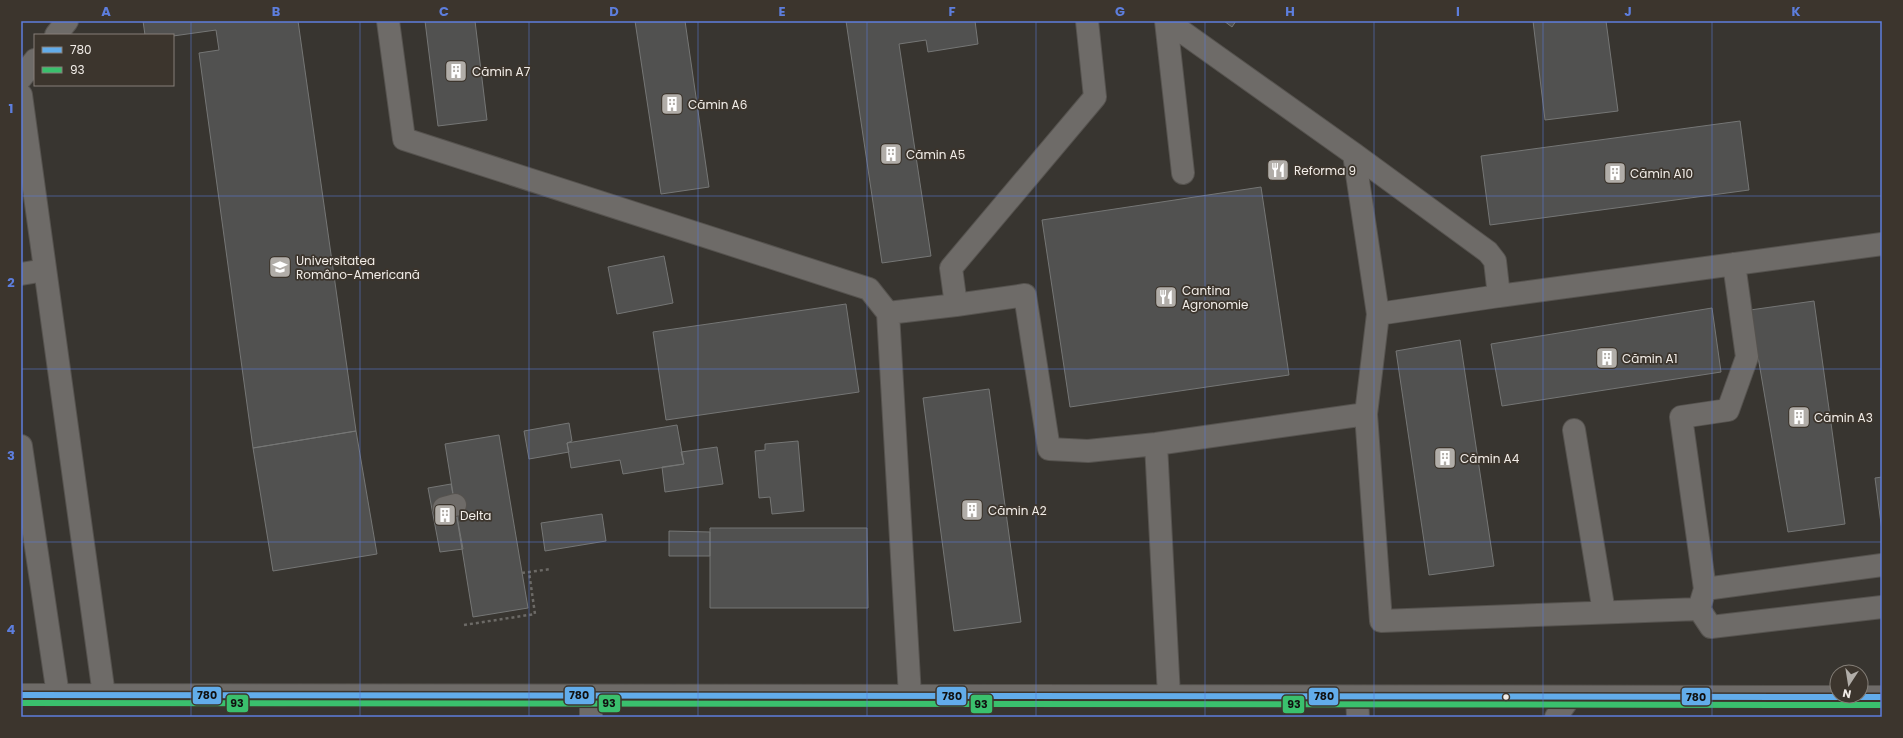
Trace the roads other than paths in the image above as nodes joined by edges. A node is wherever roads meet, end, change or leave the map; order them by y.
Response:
1 (67, 21) edge
2 (388, 21) edge
3 (1087, 21) edge
4 (1167, 21) edge
5 (57, 34) edge
6 (34, 61) edge
7 (21, 78) edge
8 (21, 95) edge
9 (1354, 154) junction
10 (1183, 173) dead end
11 (1882, 244) edge
12 (1734, 264) junction
13 (45, 270) junction
14 (21, 274) edge
15 (1499, 296) junction
16 (956, 305) junction
17 (888, 313) junction
18 (1378, 314) junction
19 (1366, 414) junction
20 (1574, 430) dead end
21 (1156, 444) junction
22 (21, 446) edge
23 (1882, 565) edge
24 (1702, 599) junction
25 (1882, 607) edge
26 (1604, 612) junction
27 (21, 695) edge
28 (58, 695) junction
29 (104, 695) junction
30 (910, 696) junction
31 (1169, 696) junction
32 (1570, 697) junction
33 (1882, 697) edge
34 (591, 706) edge
35 (1357, 707) edge
36 (1556, 717) edge

1 - 5 street
2 - 17 street
3 - 16 street
4 - 9 street
4 - 10 street
6 - 7 street
8 - 13 street
9 - 15 street
9 - 18 street
11 - 12 street
12 - 15 street
12 - 24 street
13 - 14 street
13 - 29 street
15 - 18 street
16 - 17 street
16 - 21 street
17 - 30 street
18 - 19 street
19 - 21 street
19 - 26 street
20 - 26 street
21 - 31 street
22 - 28 street
23 - 24 street
24 - 25 street
24 - 26 street
27 - 28 street
28 - 29 street
29 - 34 street
30 - 31 street
30 - 34 street
31 - 35 street
32 - 33 street
32 - 35 street
32 - 36 street

